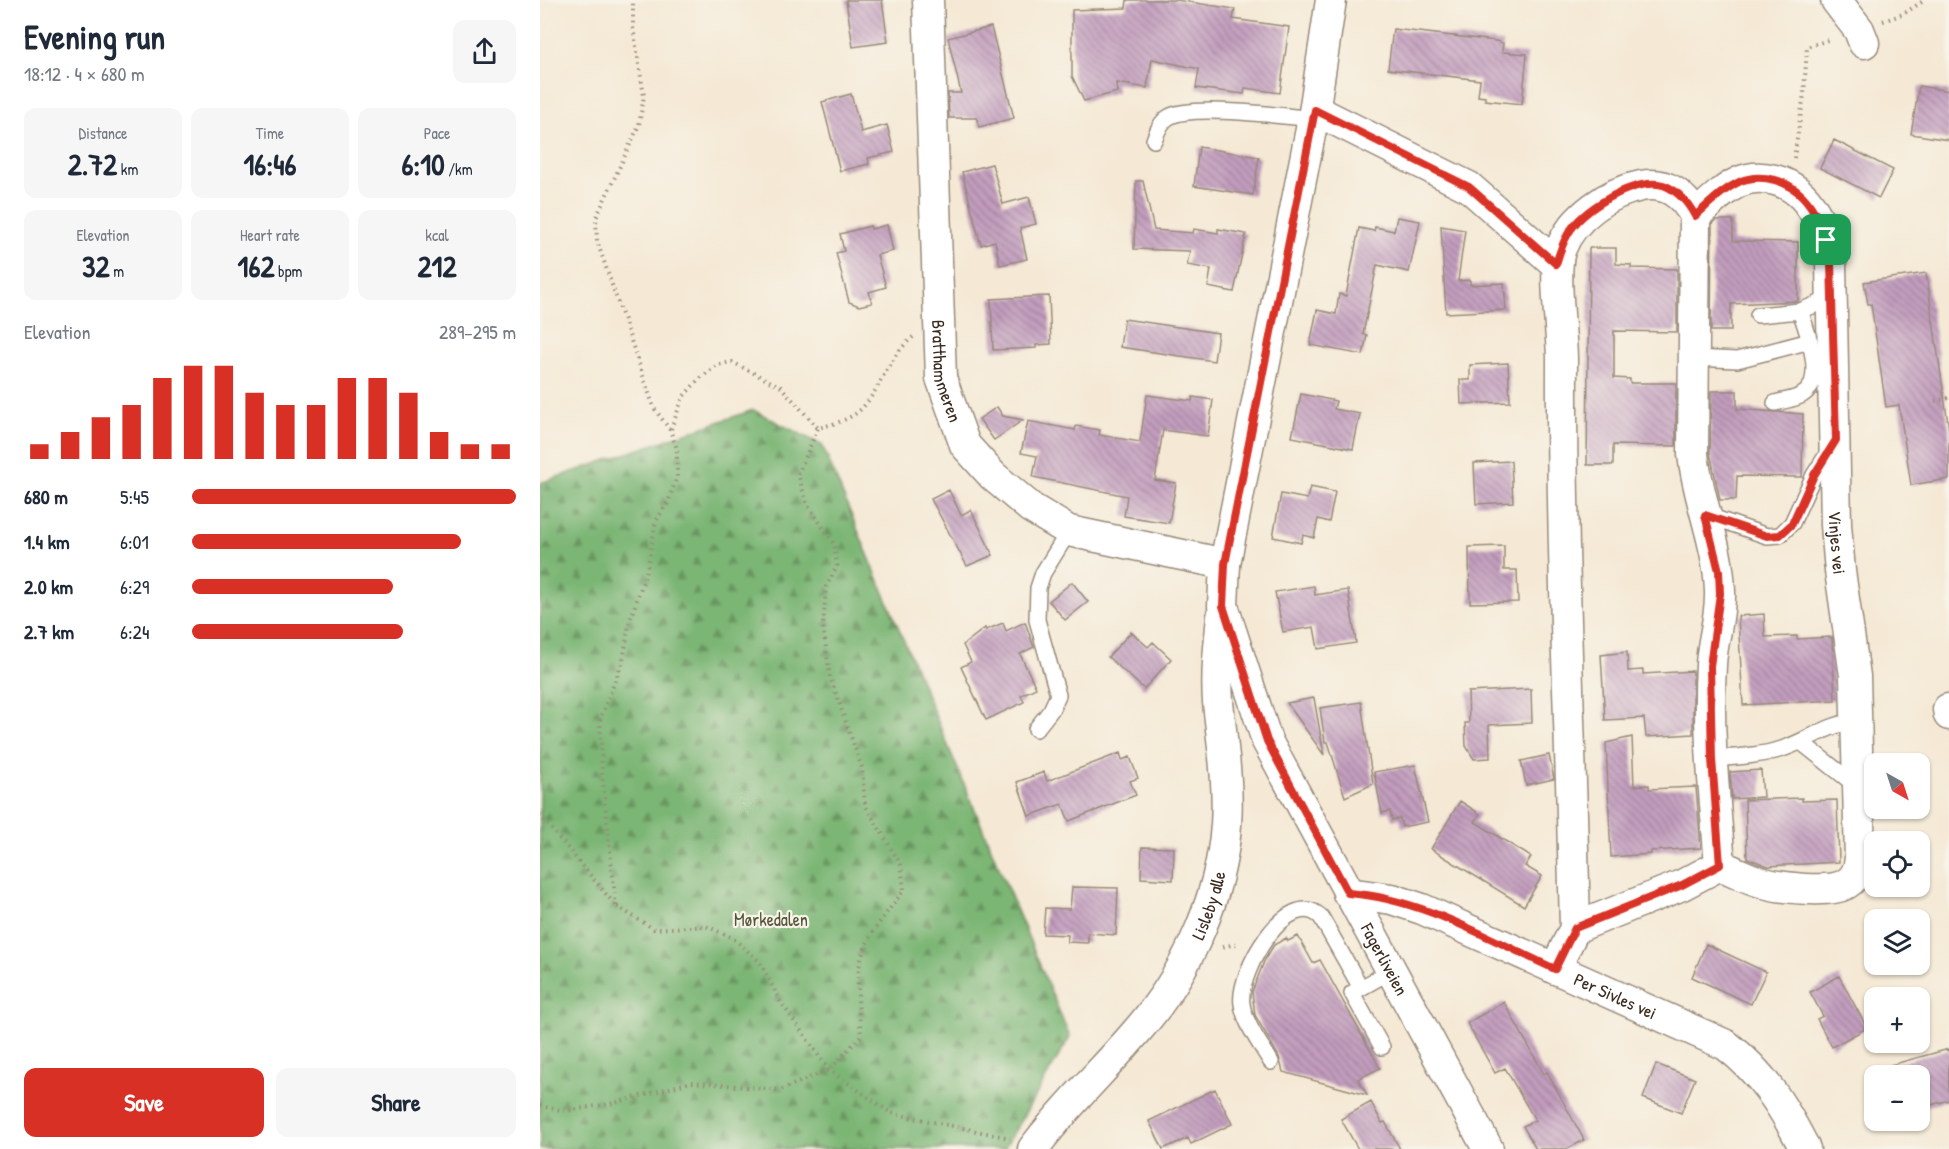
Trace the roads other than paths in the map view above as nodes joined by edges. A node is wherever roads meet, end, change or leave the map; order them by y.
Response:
1 (928, 0) edge
2 (1331, 0) edge
3 (1836, 0) edge
4 (1862, 37) road end
5 (1314, 115) junction
6 (1154, 140) dead end
7 (1695, 216) junction
8 (1556, 264) junction
9 (1832, 298) junction
10 (1800, 311) junction
11 (1758, 315) dead end
12 (1810, 341) junction
13 (1694, 358) junction
14 (1775, 403) dead end
15 (1836, 440) junction
16 (1705, 515) junction
17 (1069, 531) junction
18 (1225, 564) junction
19 (1223, 606) junction
20 (1858, 721) junction
21 (1036, 729) dead end
22 (1801, 742) junction
23 (1712, 759) junction
24 (1859, 788) junction
25 (1720, 865) junction
26 (1348, 893) junction
27 (1575, 928) junction
28 (1555, 969) junction
29 (1391, 971) junction
30 (1361, 988) junction
31 (1382, 1047) dead end
32 (1271, 1062) dead end
33 (1031, 1146) edge
34 (1488, 1149) edge
35 (1805, 1149) edge

1 - 17 street, Bratthammeren
2 - 5 street, Fagerliveien
3 - 4 street
5 - 6 lane
5 - 8 street
5 - 18 street, Fagerliveien
7 - 8 street
7 - 9 street, Vinjes vei
7 - 13 street
8 - 27 street
9 - 10 lane
9 - 15 street, Vinjes vei
10 - 11 lane
10 - 12 lane
12 - 13 lane
12 - 14 lane
13 - 16 street
15 - 16 lane
15 - 20 street, Vinjes vei
16 - 23 street
17 - 18 street, Bratthammeren
17 - 21 lane
18 - 19 street, Fagerliveien
19 - 26 street, Fagerliveien
19 - 33 street, Lisleby alle
20 - 22 lane
20 - 24 street, Vinjes vei
22 - 23 lane
22 - 24 lane
23 - 25 street
24 - 25 street, Vinjes vei
25 - 27 street
26 - 28 street, Per Sivles vei
26 - 29 street, Fagerliveien
27 - 28 street
28 - 35 street, Per Sivles vei
29 - 30 lane
29 - 34 street, Fagerliveien
30 - 31 lane
30 - 32 lane

